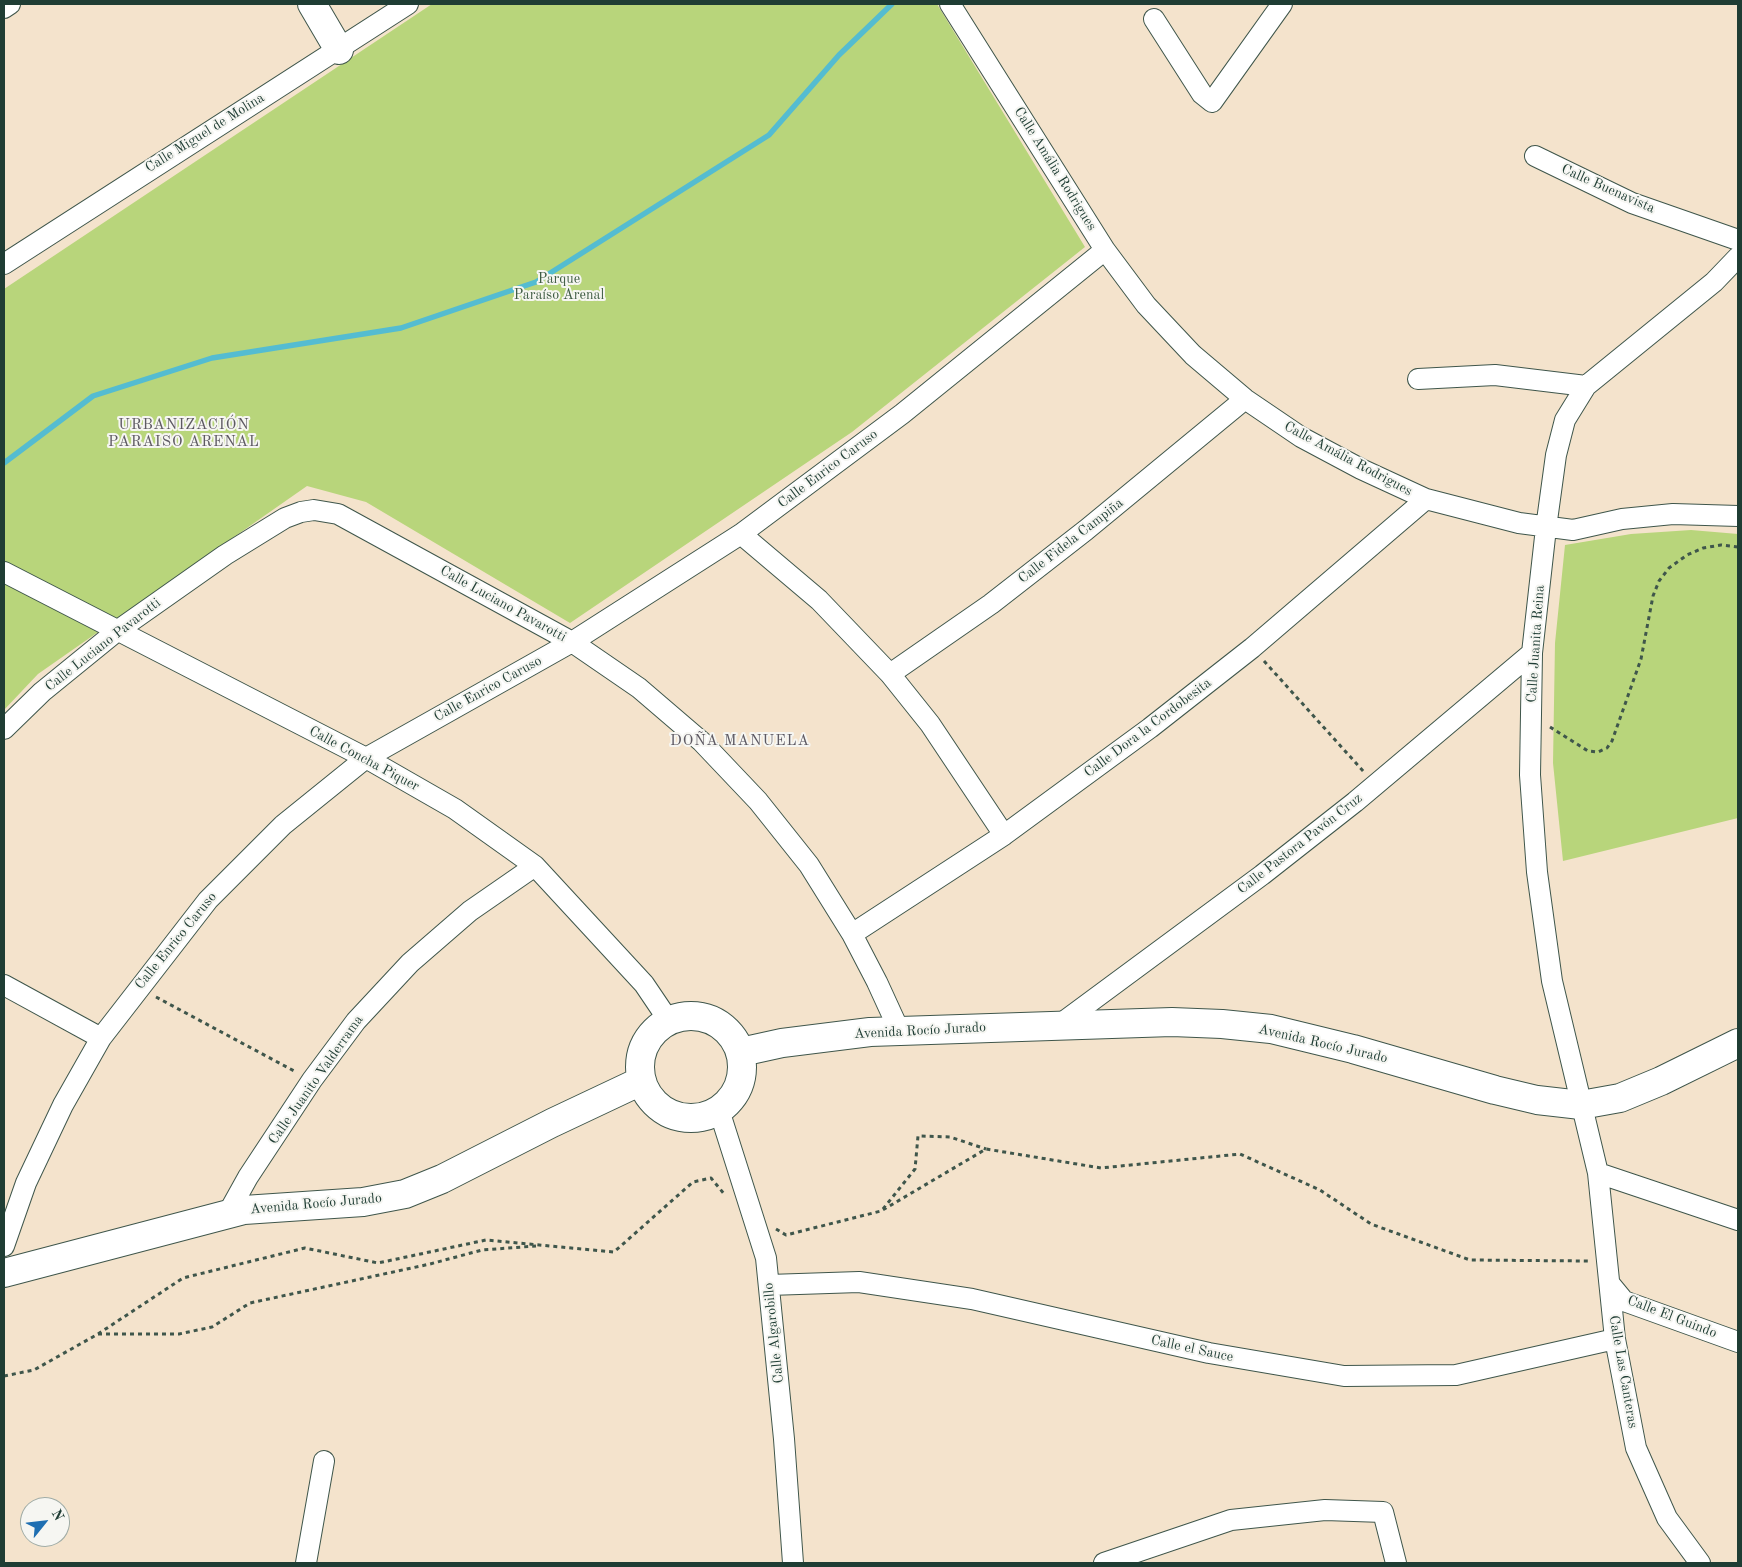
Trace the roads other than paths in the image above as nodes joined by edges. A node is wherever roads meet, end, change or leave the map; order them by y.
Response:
1 (10, 4) edge
2 (312, 4) edge
3 (408, 4) edge
4 (950, 4) edge
5 (1282, 4) edge
6 (4, 8) edge
7 (1154, 18) dead end
8 (339, 50) junction
9 (1535, 156) dead end
10 (1738, 240) edge
11 (1105, 250) junction
12 (1738, 257) edge
13 (4, 264) edge
14 (1418, 379) dead end
15 (1586, 386) junction
16 (1245, 400) junction
17 (1426, 500) junction
18 (1738, 516) edge
19 (1546, 528) junction
20 (741, 534) junction
21 (4, 572) edge
22 (117, 631) junction
23 (572, 642) junction
24 (1532, 653) junction
25 (890, 674) junction
26 (4, 729) edge
27 (366, 758) junction
28 (1004, 835) junction
29 (536, 866) junction
30 (852, 934) junction
31 (4, 985) edge
32 (669, 1021) junction
33 (1059, 1025) junction
34 (899, 1030) junction
35 (101, 1038) junction
36 (1738, 1043) edge
37 (741, 1052) junction
38 (641, 1081) junction
39 (1581, 1105) junction
40 (719, 1110) junction
41 (1598, 1173) junction
42 (228, 1213) junction
43 (1738, 1220) edge
44 (4, 1246) edge
45 (4, 1273) edge
46 (1610, 1284) junction
47 (770, 1285) junction
48 (1615, 1339) junction
49 (1738, 1342) edge
50 (324, 1461) dead end
51 (306, 1563) edge
52 (793, 1563) edge
53 (1104, 1563) edge
54 (1396, 1563) edge
55 (1700, 1563) edge

1 - 6 street
2 - 8 street
3 - 8 street, Calle Miguel de Molina
4 - 11 street, Calle Amália Rodrigues
5 - 7 street
8 - 13 street, Calle Miguel de Molina
9 - 10 street, Calle Buenavista
11 - 16 street, Calle Amália Rodrigues
11 - 20 street, Calle Enrico Caruso
12 - 15 street, Calle Juanita Reina
14 - 15 street
15 - 19 street, Calle Juanita Reina
16 - 17 street, Calle Amália Rodrigues
16 - 25 street, Calle Fidela Campiña
17 - 19 street, Calle Amália Rodrigues
17 - 28 street, Calle Dora la Cordobesita
18 - 19 street, Calle Amália Rodrigues
19 - 24 street, Calle Juanita Reina
20 - 23 street, Calle Enrico Caruso
20 - 25 street
21 - 22 street, Calle Concha Piquer
22 - 23 street, Calle Luciano Pavarotti
22 - 26 street, Calle Luciano Pavarotti
22 - 27 street, Calle Concha Piquer
23 - 27 street, Calle Enrico Caruso
23 - 30 street, Calle Luciano Pavarotti
24 - 33 street, Calle Pastora Pavón Cruz
24 - 39 street, Calle Juanita Reina
25 - 28 street
27 - 29 street, Calle Concha Piquer
27 - 35 street, Calle Enrico Caruso
28 - 30 street, Calle Dora la Cordobesita
29 - 32 street, Calle Concha Piquer
29 - 42 street, Calle Juanito Valderrama
30 - 34 street, Calle Luciano Pavarotti
31 - 35 street
32 - 37 street
32 - 38 street
33 - 34 street, Avenida Rocío Jurado
33 - 39 street, Avenida Rocío Jurado
34 - 37 street, Avenida Rocío Jurado
35 - 44 street, Calle Enrico Caruso
36 - 39 street, Avenida Rocío Jurado
37 - 40 street
38 - 40 street
38 - 42 street, Avenida Rocío Jurado
39 - 41 street, Calle Las Canteras
40 - 47 street, Calle Algarobillo
41 - 43 street
41 - 46 street, Calle Las Canteras
42 - 45 street, Avenida Rocío Jurado
46 - 48 street, Calle Las Canteras
46 - 49 street, Calle El Guindo
47 - 48 street, Calle el Sauce
47 - 52 street, Calle Algarobillo
48 - 55 street, Calle Las Canteras
50 - 51 street
53 - 54 street

